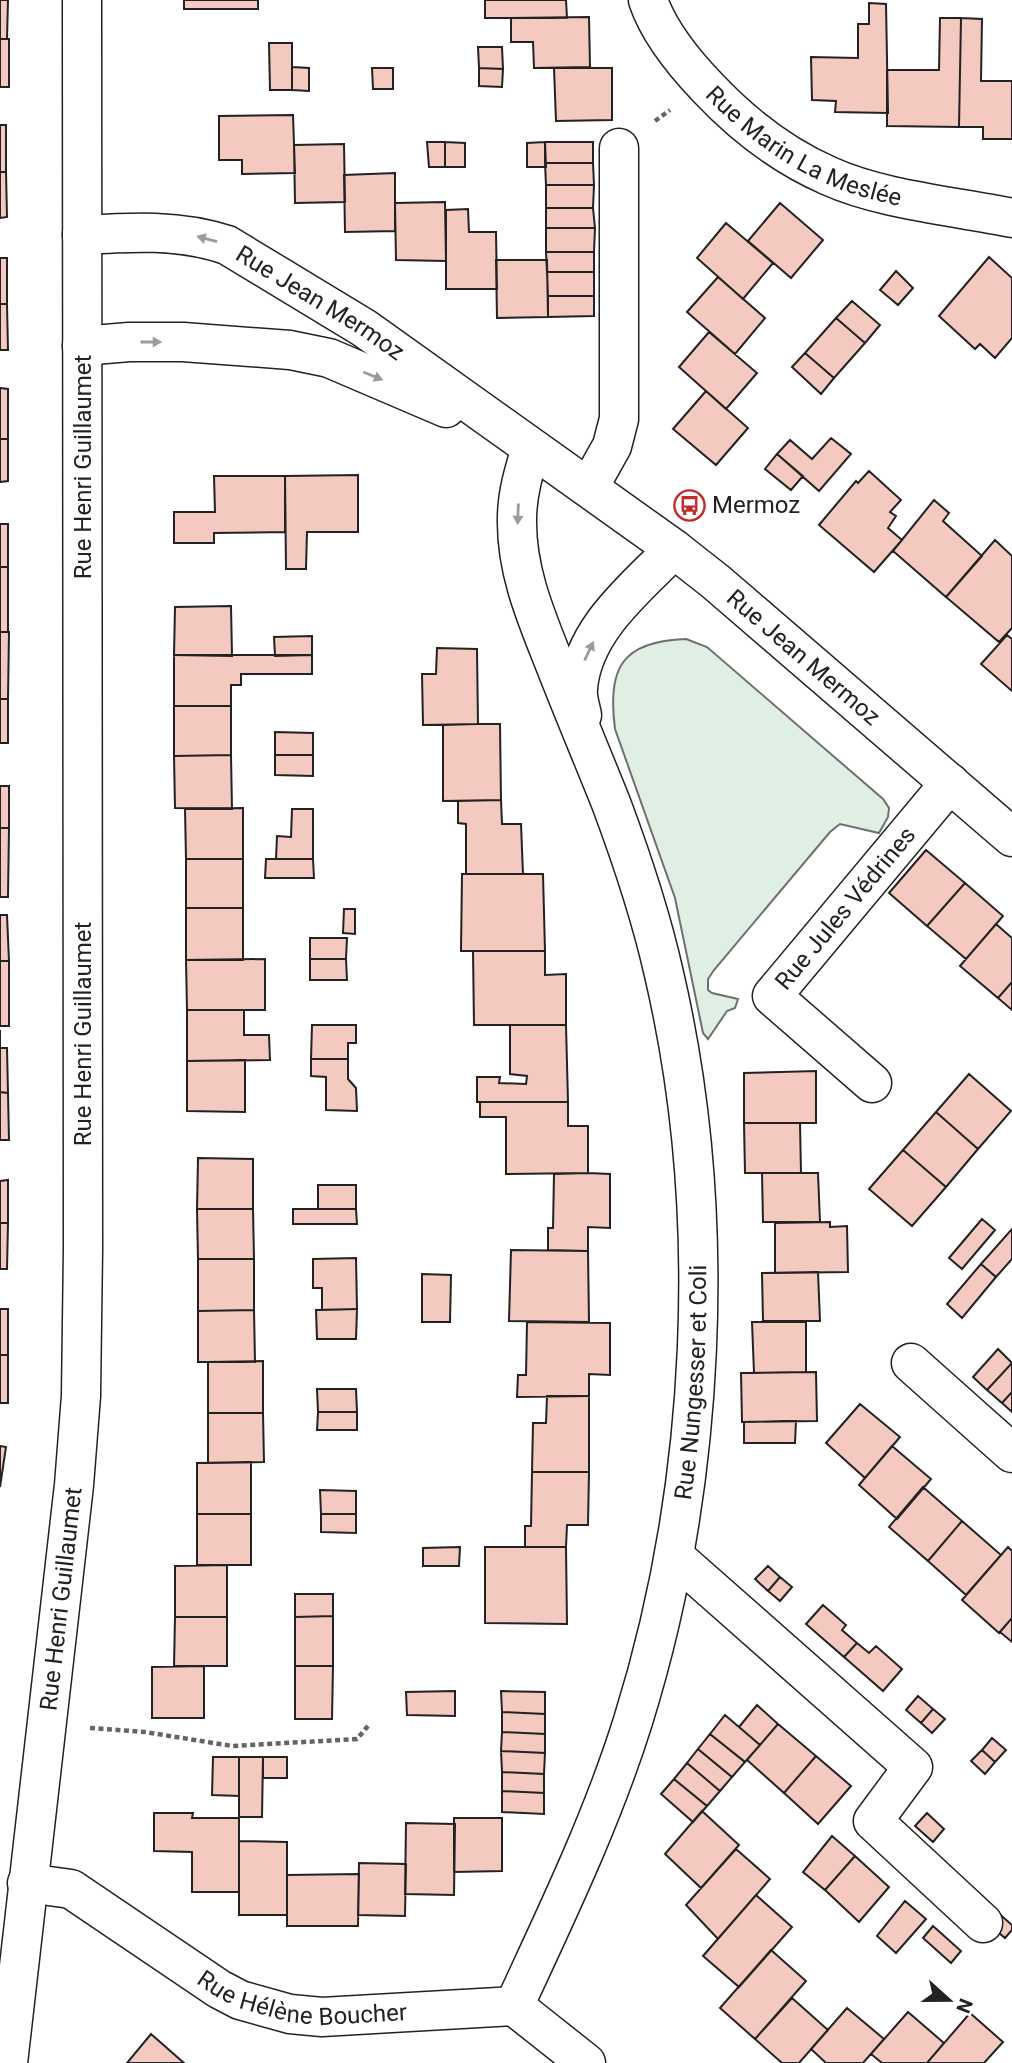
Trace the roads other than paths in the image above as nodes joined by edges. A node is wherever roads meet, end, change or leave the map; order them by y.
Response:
1 (82, 0) edge
2 (648, 0) edge
3 (619, 148) road end
4 (1012, 218) edge
5 (82, 235) junction
6 (82, 346) junction
7 (531, 448) junction
8 (589, 487) junction
9 (674, 549) junction
10 (586, 741) junction
11 (950, 783) junction
12 (1012, 837) edge
13 (872, 1083) dead end
14 (911, 1363) dead end
15 (1012, 1453) edge
16 (674, 1556) junction
17 (27, 1883) junction
18 (983, 1923) dead end
19 (514, 2006) junction
20 (8, 2063) edge
21 (586, 2063) edge

1 - 5 street, Rue Henri Guillaumet
2 - 4 street, Rue Marin La Meslée
3 - 8 street
5 - 6 street, Rue Henri Guillaumet
7 -> 5 street, Rue Jean Mermoz
6 -> 7 street, Rue Jean Mermoz
6 - 17 street, Rue Henri Guillaumet
7 - 8 street, Rue Jean Mermoz
7 -> 10 street, Rue Nungesser et Coli
8 - 9 street, Rue Jean Mermoz
10 -> 9 street, Rue Nungesser et Coli
9 - 11 street, Rue Jean Mermoz
10 - 16 street, Rue Nungesser et Coli
11 - 12 street, Rue Jean Mermoz
11 - 13 street, Rue Jules Védrines
14 - 15 street
16 - 18 street
16 - 19 street, Rue Nungesser et Coli
17 - 19 street, Rue Hélène Boucher
17 - 20 street, Rue Henri Guillaumet
19 - 21 street

